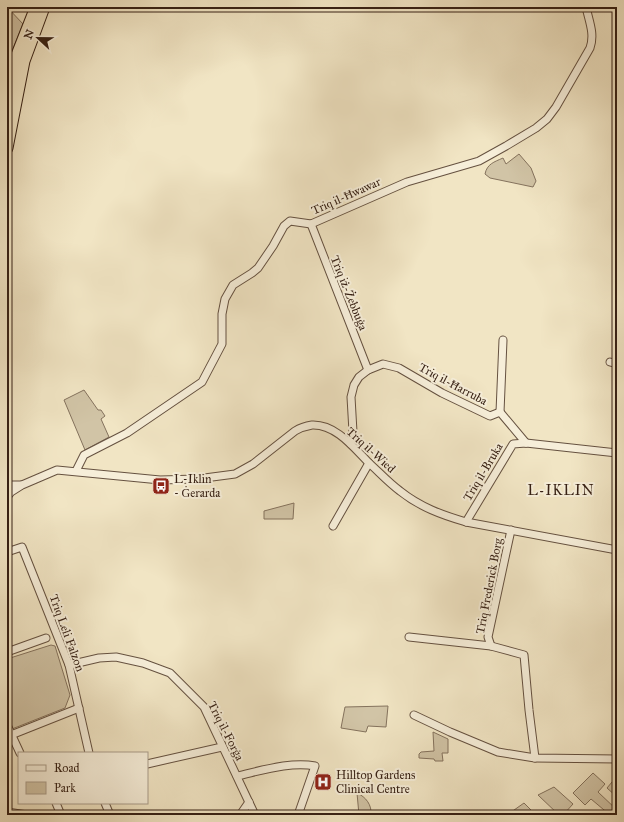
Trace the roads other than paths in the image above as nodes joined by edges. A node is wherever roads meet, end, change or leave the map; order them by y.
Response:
1 (36, 7) edge
2 (44, 7) edge
3 (586, 7) edge
4 (9, 60) edge
5 (7, 106) edge
6 (7, 148) edge
7 (311, 224) junction
8 (503, 340) dead end
9 (368, 370) junction
10 (500, 412) junction
11 (526, 443) junction
12 (351, 444) junction
13 (617, 453) edge
14 (369, 463) junction
15 (76, 472) junction
16 (7, 485) edge
17 (22, 485) junction
18 (7, 497) edge
19 (466, 522) junction
20 (333, 526) dead end
21 (511, 530) junction
22 (617, 550) edge
23 (7, 552) edge
24 (409, 637) dead end
25 (46, 638) dead end
26 (491, 646) junction
27 (7, 652) edge
28 (69, 665) junction
29 (79, 708) junction
30 (414, 716) dead end
31 (7, 725) edge
32 (11, 735) junction
33 (222, 747) junction
34 (20, 752) edge
35 (90, 752) edge
36 (535, 758) junction
37 (617, 759) edge
38 (148, 764) edge
39 (237, 776) junction
40 (249, 802) junction
41 (56, 804) edge
42 (105, 804) edge
43 (7, 812) edge
44 (16, 814) edge
45 (27, 815) edge
46 (61, 815) edge
47 (110, 815) edge
48 (240, 815) edge
49 (255, 815) edge
50 (298, 815) edge

1 - 4 highway
2 - 6 highway
3 - 7 street, Triq il-Ħwawar
4 - 5 highway
7 - 9 street, Triq iż-Żebbuġa
7 - 15 street, Triq il-Ħwawar
8 - 10 street
9 - 10 street, Triq il-Ħarruba
9 - 12 street
10 - 11 street, Triq il-Ħarruba
11 - 13 street
11 - 19 street, Triq il-Bruka
12 - 14 street, Triq il-Wied
12 - 15 street, Triq il-Wied
14 - 19 street, Triq il-Wied
14 - 20 street
15 - 17 street, Triq il-Wied
16 - 17 street, Triq il-Wied
17 - 18 street, Triq il-Wied
19 - 21 street, Triq il-Wied
21 - 22 street, Triq il-Wied
21 - 26 street, Triq Frederick Borg
23 - 28 street, Triq Leli Falzon
24 - 26 street
25 - 27 street
26 - 36 street
28 - 29 street, Triq Leli Falzon
28 - 33 street, Triq il-Forġa
29 - 32 street
29 - 35 street, Triq Leli Falzon
30 - 36 street
31 - 32 street
32 - 34 street
33 - 38 street
33 - 39 street, Triq il-Forġa
36 - 37 street
39 - 40 street, Triq il-Forġa
39 - 50 street
40 - 48 street
40 - 49 street, Triq il-Forġa
41 - 46 street
42 - 47 street
43 - 44 street
44 - 45 street

